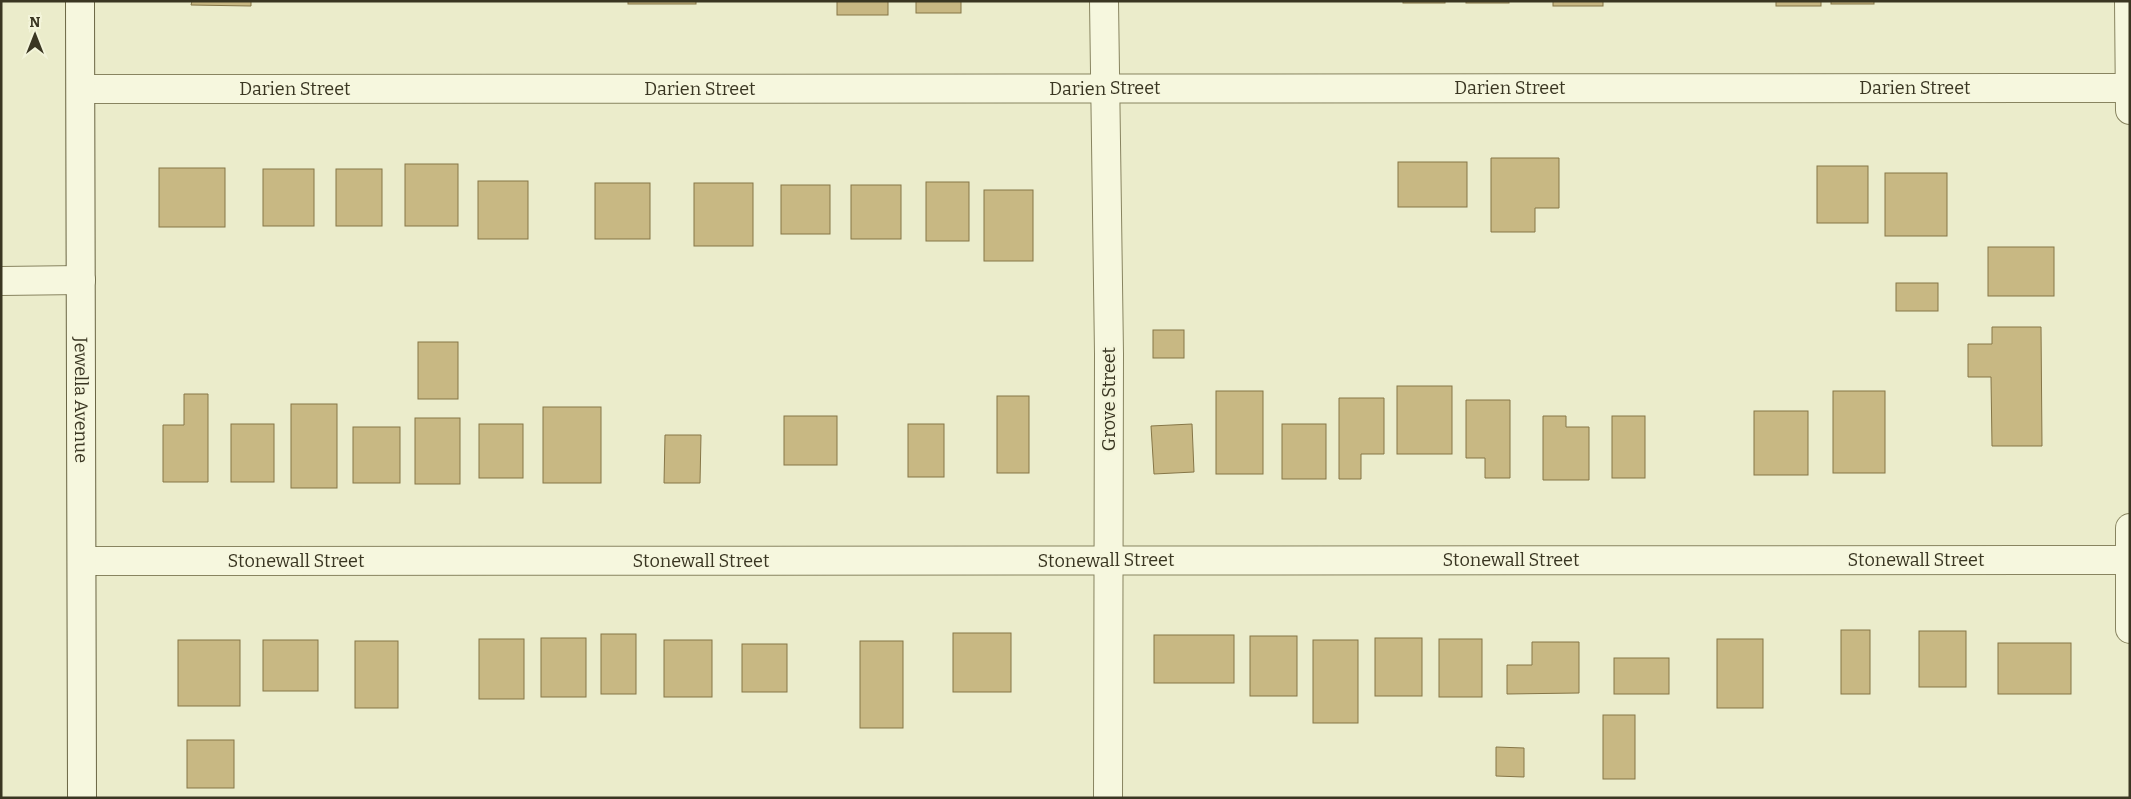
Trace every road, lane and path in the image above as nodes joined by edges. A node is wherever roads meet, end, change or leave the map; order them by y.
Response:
1 (80, 1) edge
2 (1104, 1) edge
3 (2128, 1) edge
4 (1104, 88) junction
5 (81, 89) junction
6 (2129, 95) edge
7 (81, 280) junction
8 (1, 281) edge
9 (2130, 528) edge
10 (1108, 560) junction
11 (2129, 560) edge
12 (82, 561) junction
13 (2130, 629) edge
14 (82, 798) edge
15 (1108, 798) edge

1 - 5 street, Jewella Avenue
2 - 4 street, Grove Street
3 - 6 street
4 - 5 street, Darien Street
4 - 6 street, Darien Street
4 - 10 street, Grove Street
5 - 7 street, Jewella Avenue
7 - 8 street
7 - 12 street, Jewella Avenue
9 - 11 street
10 - 11 street, Stonewall Street
10 - 12 street, Stonewall Street
10 - 15 street, Grove Street
11 - 13 street
12 - 14 street, Jewella Avenue

